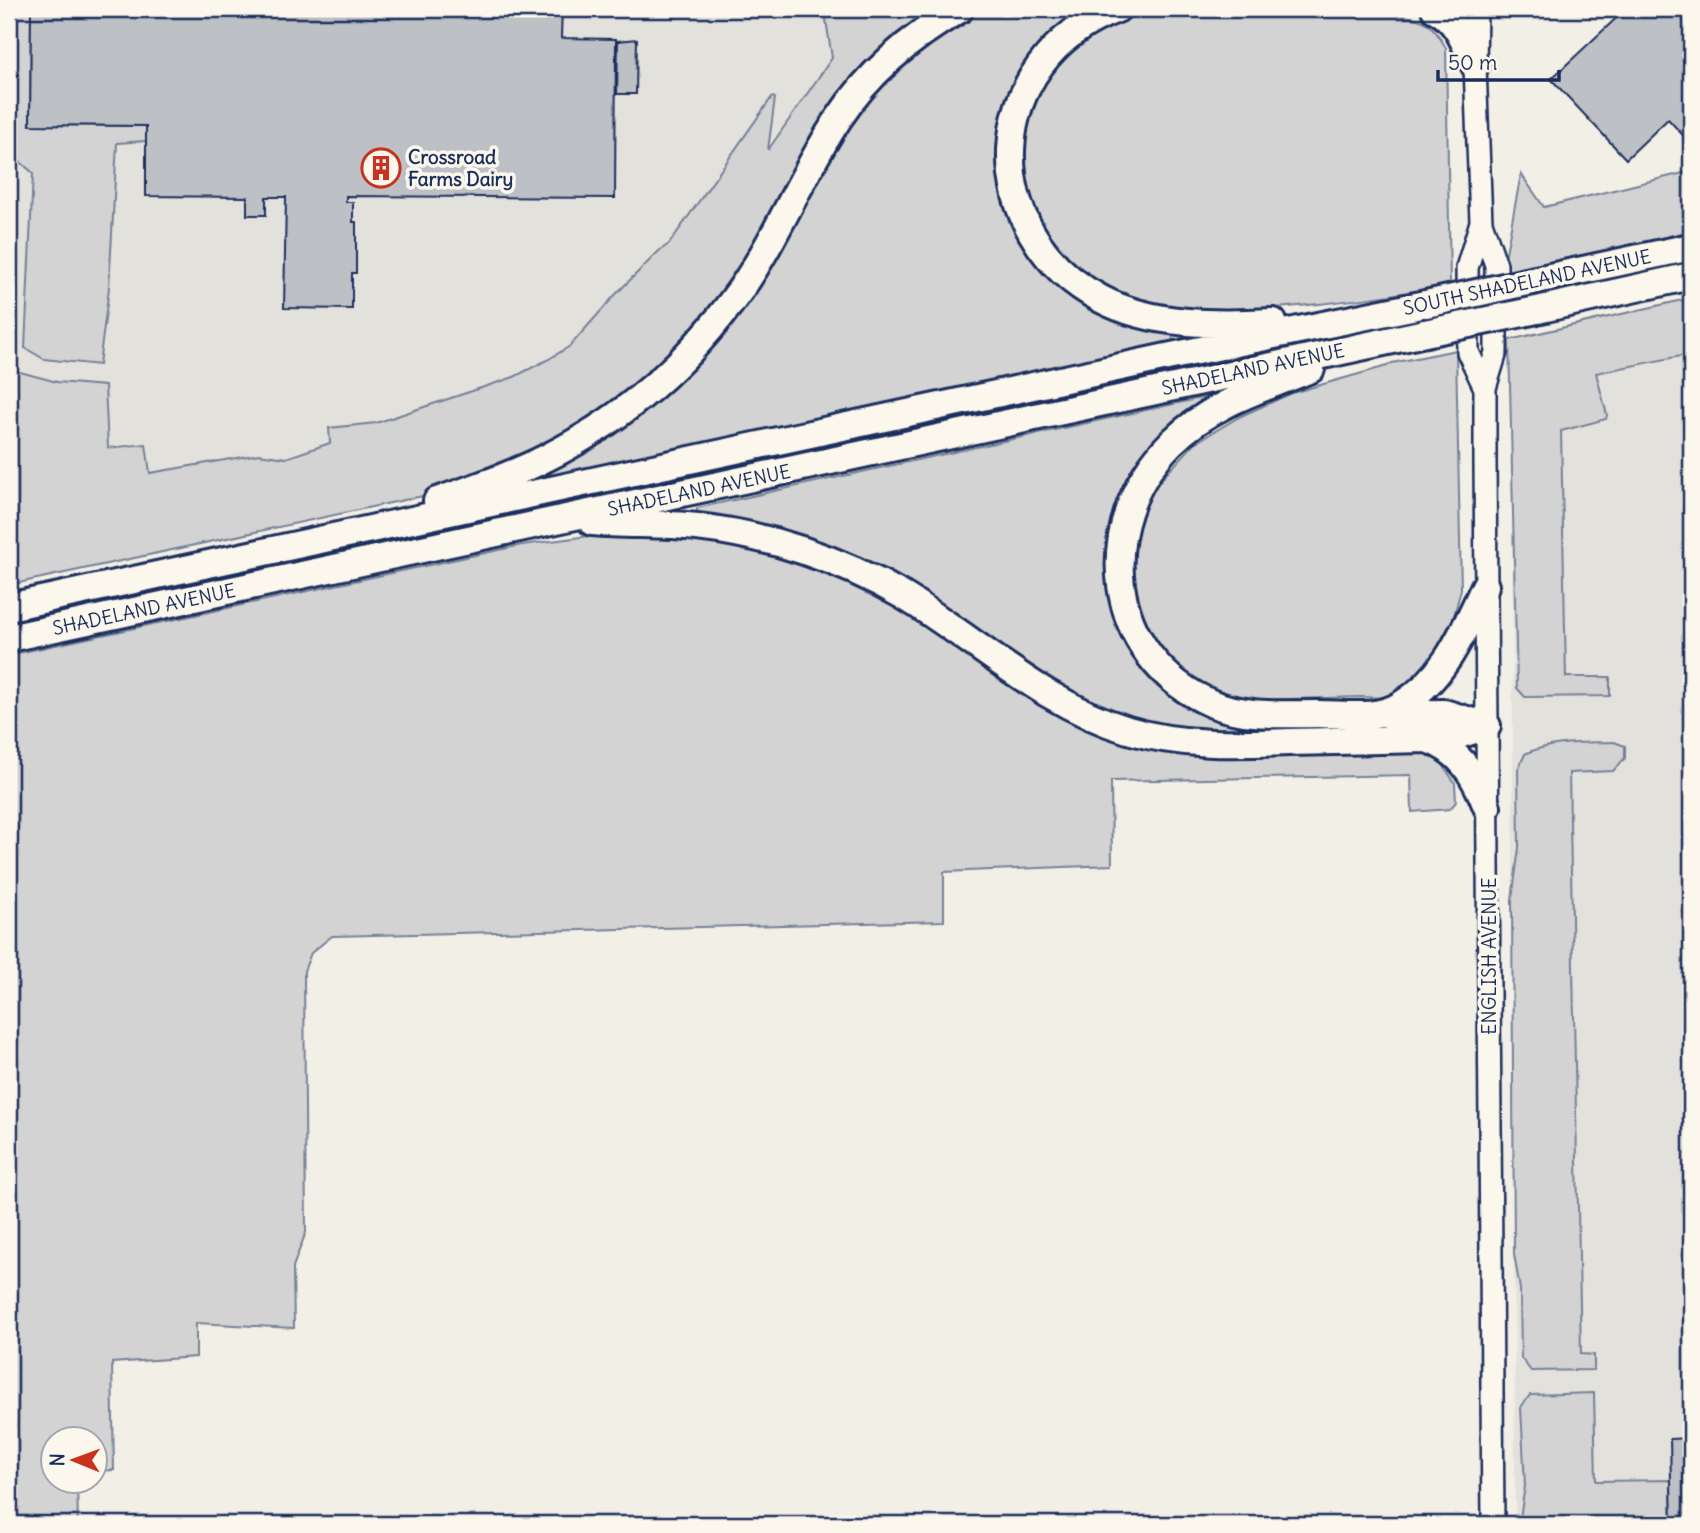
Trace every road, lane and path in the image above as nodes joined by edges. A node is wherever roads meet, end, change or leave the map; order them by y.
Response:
1 (960, 9) edge
2 (1117, 9) edge
3 (1435, 9) edge
4 (1476, 9) edge
5 (1475, 66) junction
6 (1691, 247) edge
7 (1691, 276) edge
8 (1362, 317) junction
9 (1388, 339) junction
10 (562, 519) junction
11 (350, 533) junction
12 (1485, 586) junction
13 (9, 607) edge
14 (9, 638) edge
15 (1384, 714) junction
16 (1487, 726) junction
17 (1427, 740) junction
18 (1488, 807) junction
19 (1493, 1524) edge

1 - 11 highway
2 - 8 highway
3 - 5 highway
4 - 5 street, ENGLISH AVENUE
5 - 12 street, ENGLISH AVENUE
6 - 8 highway, SOUTH SHADELAND AVENUE, bridge
7 - 9 highway, SOUTH SHADELAND AVENUE, bridge
8 - 11 highway, SHADELAND AVENUE
9 - 10 highway, SHADELAND AVENUE
9 - 15 highway
10 - 14 highway, SHADELAND AVENUE
10 - 17 highway
11 - 13 highway, SHADELAND AVENUE
12 - 15 highway
12 - 16 street, ENGLISH AVENUE
15 - 16 highway
16 - 17 highway
16 - 18 street, ENGLISH AVENUE
17 - 18 highway
18 - 19 street, ENGLISH AVENUE

